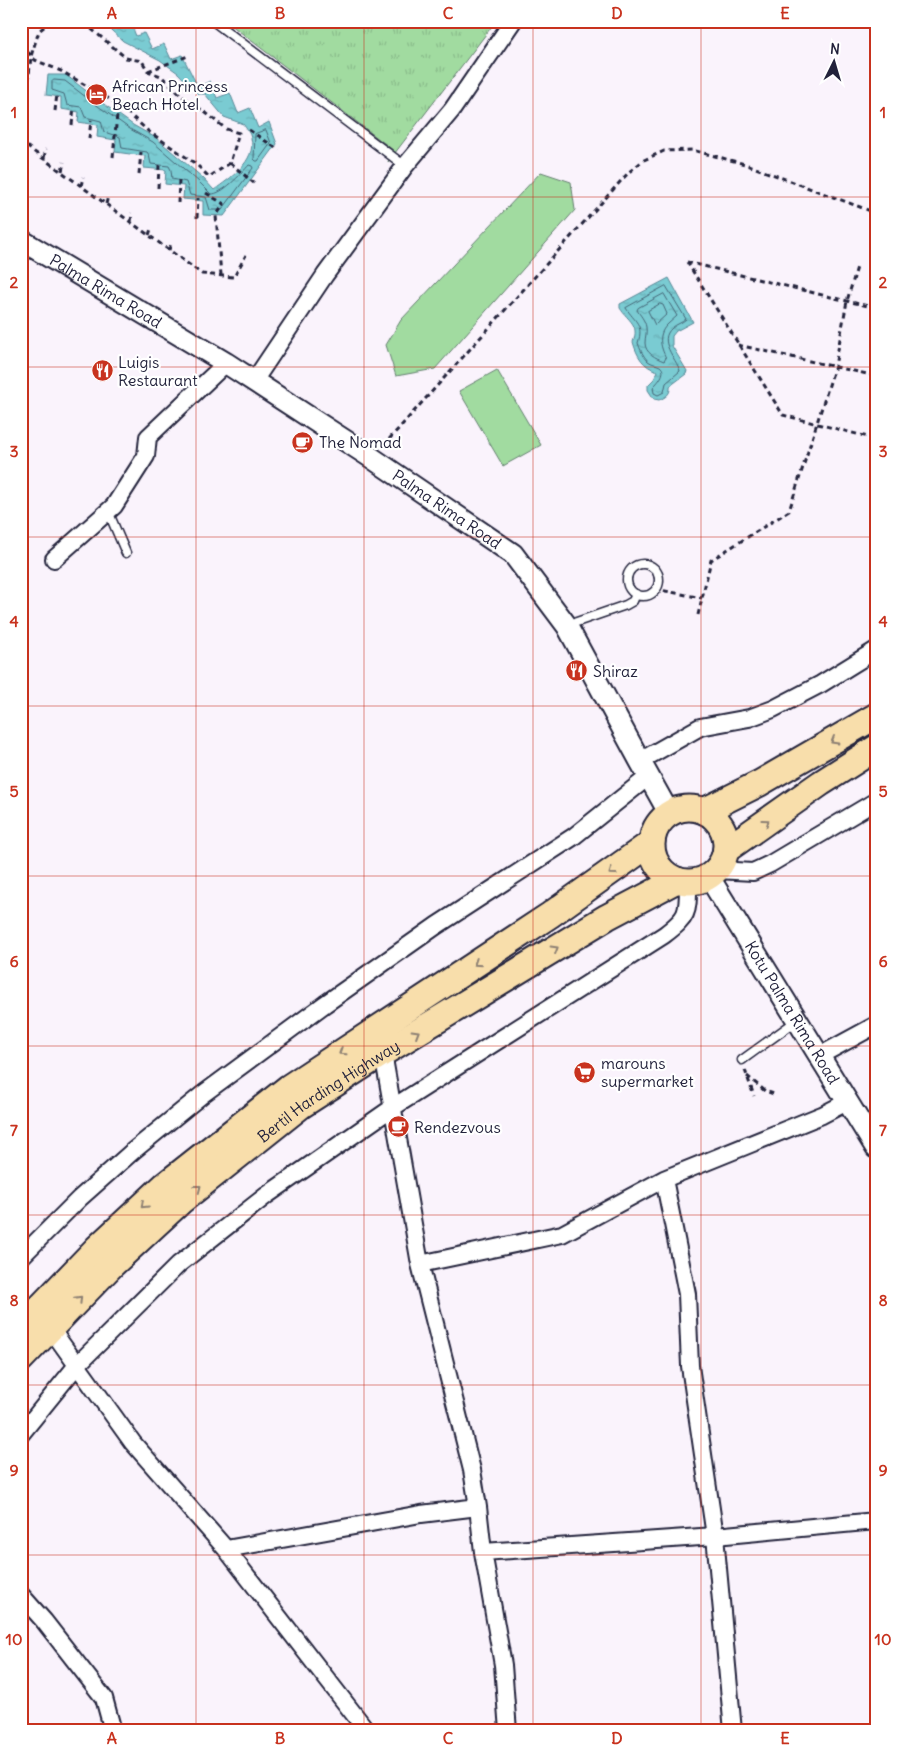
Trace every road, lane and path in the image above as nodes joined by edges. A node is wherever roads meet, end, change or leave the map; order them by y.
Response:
1 (51, 21) edge
2 (82, 21) edge
3 (213, 21) edge
4 (512, 21) edge
5 (21, 45) edge
6 (31, 56) junction
7 (188, 56) dead end
8 (148, 71) junction
9 (57, 94) dead end
10 (118, 104) junction
11 (74, 107) dead end
12 (55, 111) dead end
13 (91, 120) dead end
14 (72, 125) dead end
15 (249, 130) dead end
16 (89, 140) dead end
17 (46, 148) dead end
18 (278, 150) dead end
19 (141, 152) dead end
20 (113, 157) dead end
21 (44, 158) junction
22 (64, 162) dead end
23 (230, 163) junction
24 (159, 166) dead end
25 (405, 166) junction
26 (62, 171) junction
27 (138, 174) dead end
28 (83, 177) dead end
29 (179, 180) dead end
30 (254, 183) dead end
31 (81, 186) junction
32 (158, 188) dead end
33 (206, 193) dead end
34 (108, 196) dead end
35 (198, 198) dead end
36 (178, 203) dead end
37 (106, 204) junction
38 (132, 213) dead end
39 (876, 214) edge
40 (197, 218) dead end
41 (131, 222) junction
42 (151, 229) dead end
43 (149, 235) junction
44 (21, 240) edge
45 (171, 243) dead end
46 (169, 250) junction
47 (246, 255) dead end
48 (190, 258) dead end
49 (190, 265) junction
50 (857, 266) dead end
51 (221, 275) junction
52 (847, 301) junction
53 (876, 308) edge
54 (738, 345) junction
55 (226, 363) junction
56 (836, 366) junction
57 (876, 376) edge
58 (254, 381) junction
59 (817, 425) junction
60 (876, 439) edge
61 (372, 458) junction
62 (108, 511) junction
63 (126, 552) dead end
64 (54, 558) dead end
65 (655, 589) junction
66 (636, 594) junction
67 (702, 598) junction
68 (698, 615) dead end
69 (566, 626) junction
70 (876, 650) edge
71 (876, 716) edge
72 (876, 748) edge
73 (644, 769) junction
74 (876, 801) edge
75 (704, 811) junction
76 (669, 813) junction
77 (651, 843) junction
78 (703, 872) junction
79 (797, 1020) junction
80 (876, 1025) edge
81 (383, 1053) junction
82 (819, 1056) junction
83 (742, 1060) joint
84 (747, 1076) junction
85 (774, 1094) dead end
86 (754, 1096) dead end
87 (847, 1102) junction
88 (392, 1108) junction
89 (876, 1148) edge
90 (664, 1179) junction
91 (21, 1257) edge
92 (420, 1264) junction
93 (21, 1327) edge
94 (51, 1329) junction
95 (21, 1359) edge
96 (77, 1366) junction
97 (21, 1434) edge
98 (478, 1507) junction
99 (876, 1521) edge
100 (715, 1536) junction
101 (226, 1549) junction
102 (483, 1552) junction
103 (21, 1596) edge
104 (113, 1731) edge
105 (367, 1731) edge
106 (508, 1731) edge
107 (733, 1731) edge

1 - 6 path
2 - 8 path
3 - 25 lane
4 - 25 street
5 - 6 path
6 - 10 path
6 - 21 path
7 - 8 path
8 - 23 path
9 - 12 path
10 - 20 path
10 - 23 path
11 - 14 path
13 - 16 path
15 - 18 path
17 - 21 path
19 - 27 path
21 - 26 path
22 - 26 path
23 - 30 path
24 - 32 path
25 - 58 street
26 - 31 path
28 - 31 path
29 - 36 path
31 - 37 path
33 - 51 path
34 - 37 path
35 - 40 path
37 - 41 path
38 - 41 path
39 - 61 path
41 - 43 path
42 - 43 path
43 - 46 path
44 - 55 street, Palma Rima Road
45 - 46 path
46 - 49 path
47 - 51 path
48 - 49 path
49 - 51 path
50 - 52 path
52 - 53 path
52 - 54 path
52 - 56 path
54 - 56 path
54 - 59 path
55 - 58 street, Palma Rima Road
55 - 62 street
56 - 57 path
56 - 59 path
58 - 61 street, Palma Rima Road
59 - 60 path
59 - 67 path
61 - 69 street, Palma Rima Road
62 - 63 lane
62 - 64 street
65 - 66 lane
65 - 66 lane
65 - 67 path
66 - 69 lane
67 - 68 path
69 - 73 street, Palma Rima Road
70 - 73 street
71 -> 75 main road
78 -> 72 main road, Bertil Harding Highway
73 - 76 street, Palma Rima Road
73 - 91 street
74 - 78 street
75 - 76 main road
75 - 78 main road
76 - 77 main road
77 - 78 main road
77 -> 93 main road, Bertil Harding Highway
78 - 79 street, Kotu Palma Rima Road
81 -> 78 main road, Bertil Harding Highway
78 - 88 street
79 - 82 street, Kotu Palma Rima Road
79 - 83 lane
80 - 82 street
81 - 88 street
94 -> 81 main road, Bertil Harding Highway
82 - 87 street, Kotu Palma Rima Road
83 - 84 path
84 - 85 path
84 - 86 path
87 - 89 street, Kotu Palma Rima Road
87 - 90 street
88 - 92 street
88 - 96 street
90 - 92 street
90 - 100 street
92 - 98 street
94 - 95 main road, Bertil Harding Highway
94 - 96 street
96 - 97 street
96 - 101 street
98 - 101 street
98 - 102 street
99 - 100 street
100 - 102 street
100 - 107 street
101 - 105 street
102 - 106 street
103 - 104 street

